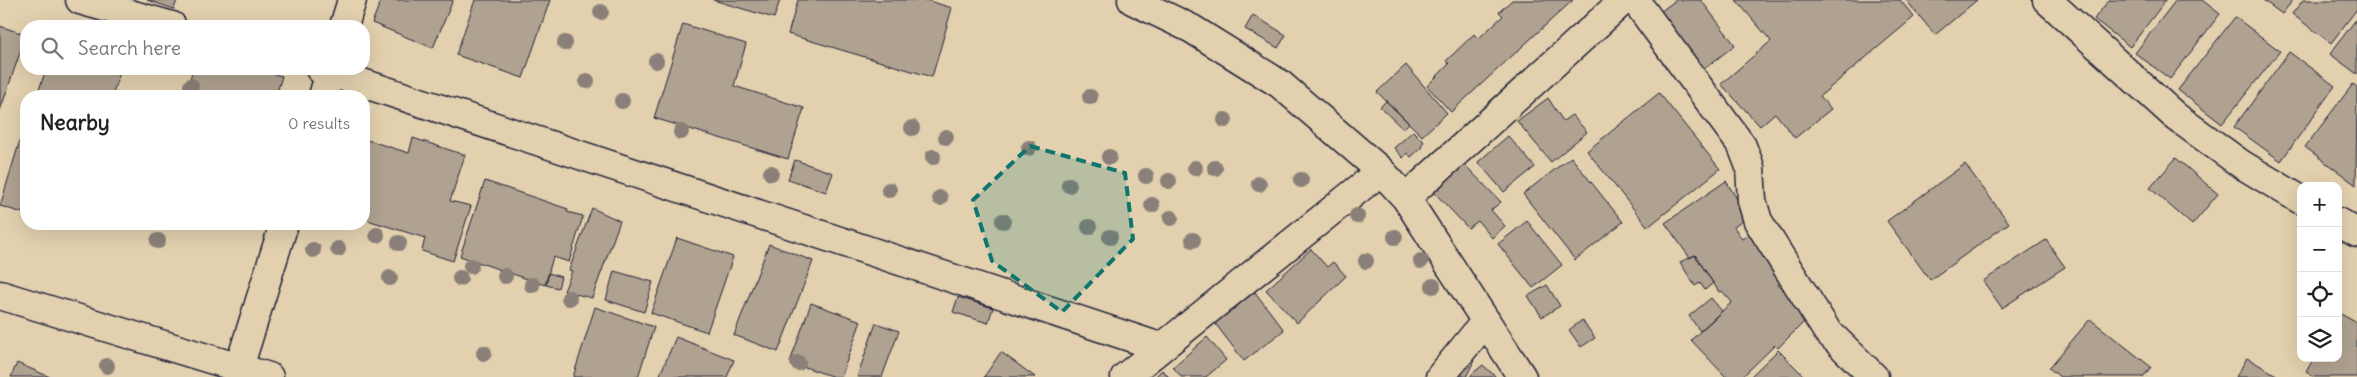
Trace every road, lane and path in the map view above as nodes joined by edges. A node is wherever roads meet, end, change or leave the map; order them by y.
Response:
1 (80, 0) edge
2 (352, 0) edge
3 (1132, 0) edge
4 (1624, 0) edge
5 (1636, 0) edge
6 (2047, 0) edge
7 (151, 20) edge
8 (346, 20) edge
9 (326, 76) edge
10 (369, 90) edge
11 (370, 90) edge
12 (1381, 171) junction
13 (1406, 198) junction
14 (2297, 198) edge
15 (2342, 224) edge
16 (282, 230) edge
17 (2357, 233) edge
18 (0, 296) edge
19 (1486, 321) junction
20 (1160, 347) junction
21 (238, 372) edge
22 (270, 377) edge
23 (1124, 377) edge
24 (1440, 377) edge
25 (1522, 377) edge
26 (1874, 377) edge

1 - 7 street
2 - 8 street
3 - 12 street
4 - 13 street
5 - 26 street
6 - 14 street
9 - 10 street
11 - 20 street
12 - 13 street
12 - 20 street
13 - 19 street
15 - 17 street
16 - 21 street
18 - 21 street
19 - 24 street
19 - 25 street
20 - 23 street
21 - 22 street

